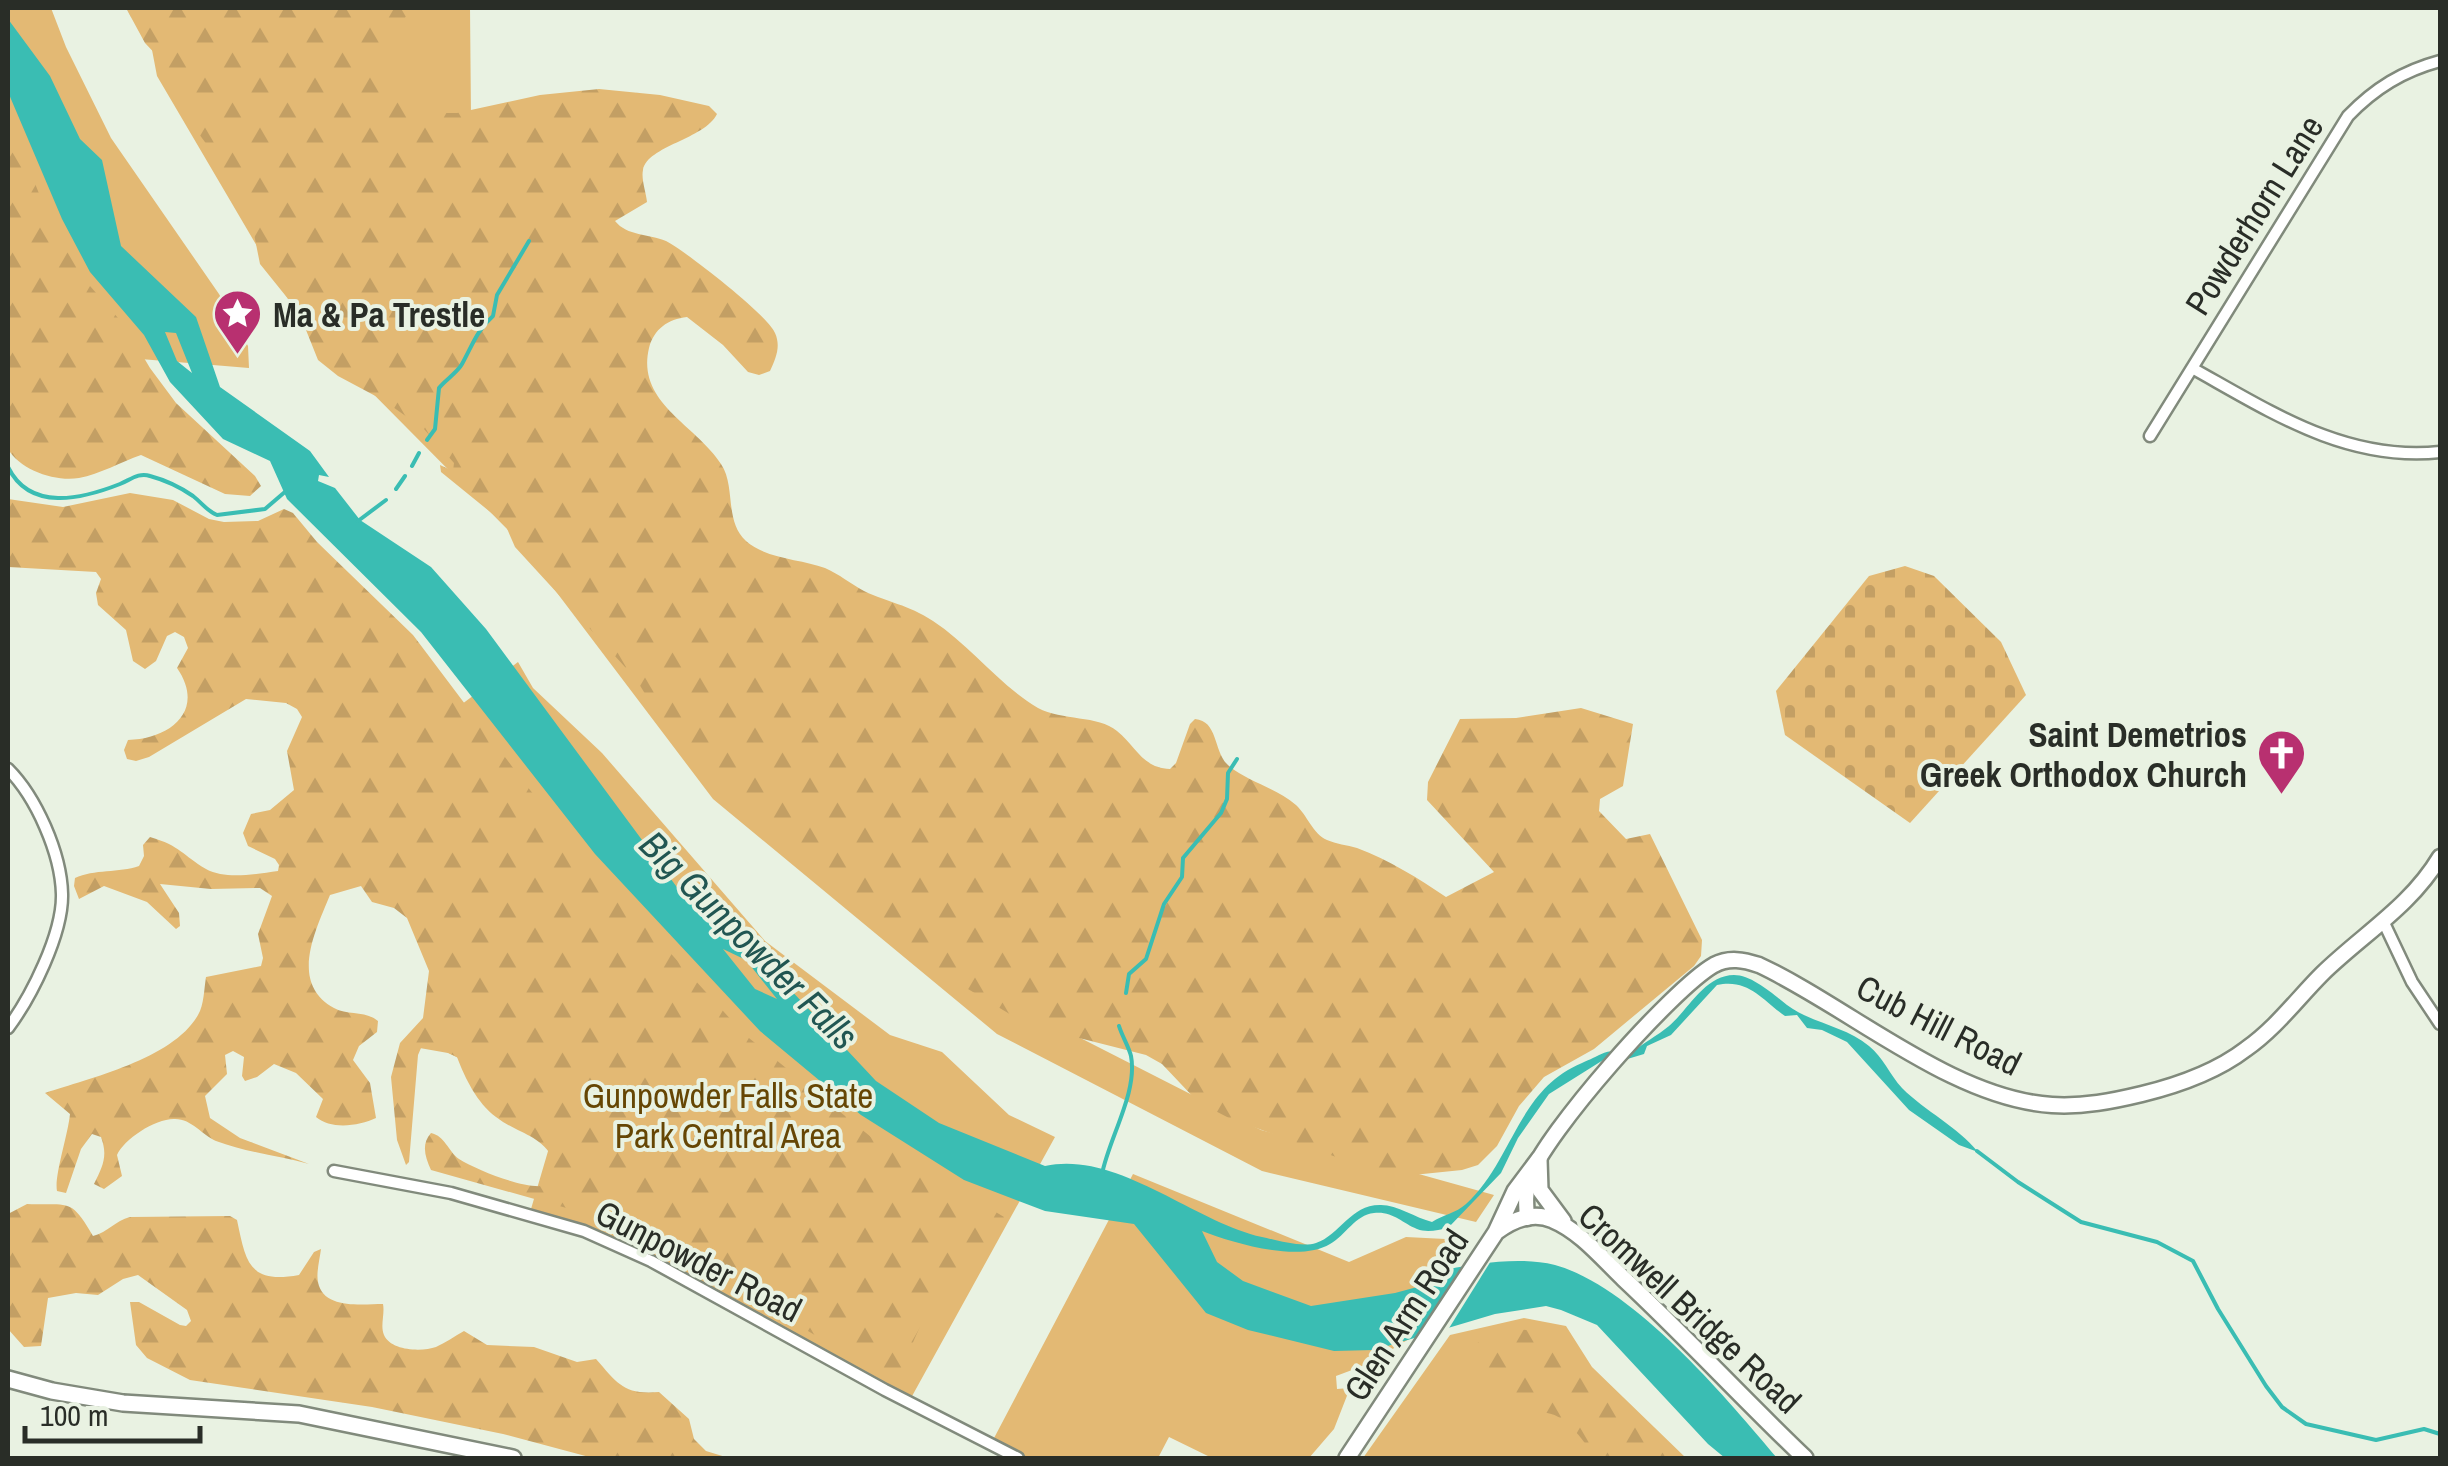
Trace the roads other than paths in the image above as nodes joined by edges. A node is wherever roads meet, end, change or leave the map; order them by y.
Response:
1 (2440, 61) edge
2 (2192, 368) junction
3 (2150, 436) dead end
4 (2440, 452) edge
5 (8, 769) edge
6 (2440, 858) edge
7 (2384, 923) junction
8 (2440, 1024) edge
9 (8, 1028) edge
10 (1539, 1158) junction
11 (334, 1171) dead end
12 (1527, 1218) junction
13 (1569, 1228) junction
14 (1491, 1238) junction
15 (8, 1379) edge
16 (513, 1458) edge
17 (1018, 1458) edge
18 (1347, 1458) edge
19 (1805, 1458) edge

1 - 2 street, Powderhorn Lane
2 - 3 street, Powderhorn Lane
2 - 4 street
5 - 9 street
6 - 7 street, Cub Hill Road
7 - 8 street
7 - 10 street, Cub Hill Road
10 - 12 street, Cub Hill Road
10 - 13 main road
10 - 14 main road
11 - 17 street, Gunpowder Road
12 - 13 main road, Cromwell Bridge Road
12 - 14 main road, Glen Arm Road
13 - 19 main road, Cromwell Bridge Road
14 - 18 main road, Glen Arm Road
15 - 16 main road

